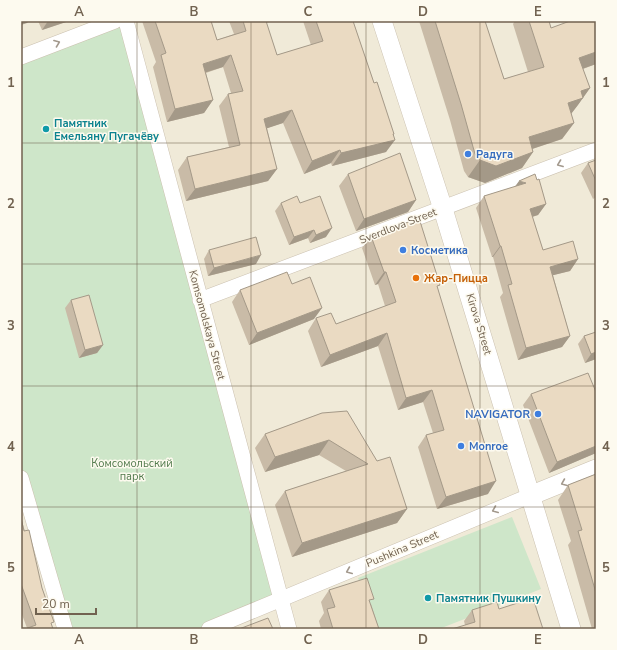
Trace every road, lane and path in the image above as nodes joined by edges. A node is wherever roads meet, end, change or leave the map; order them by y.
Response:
1 (114, 21) edge
2 (126, 21) edge
3 (382, 21) edge
4 (21, 57) edge
5 (596, 150) edge
6 (443, 209) junction
7 (200, 300) junction
8 (596, 469) edge
9 (21, 478) edge
10 (532, 496) junction
11 (27, 524) edge
12 (280, 599) junction
13 (65, 629) edge
14 (209, 629) edge
15 (289, 629) edge
16 (571, 629) edge

4 -> 1 street
2 - 7 street, Komsomolskaya Street
3 - 6 street, Kirova Street
5 -> 6 street, Sverdlova Street
6 - 7 street, Sverdlova Street
6 - 10 street, Kirova Street
7 - 12 street, Komsomolskaya Street
8 -> 10 street, Pushkina Street
9 - 11 street
10 -> 12 street, Pushkina Street
10 - 16 street, Kirova Street
11 - 13 street
12 - 14 street, Pushkina Street
12 - 15 street, Komsomolskaya Street

